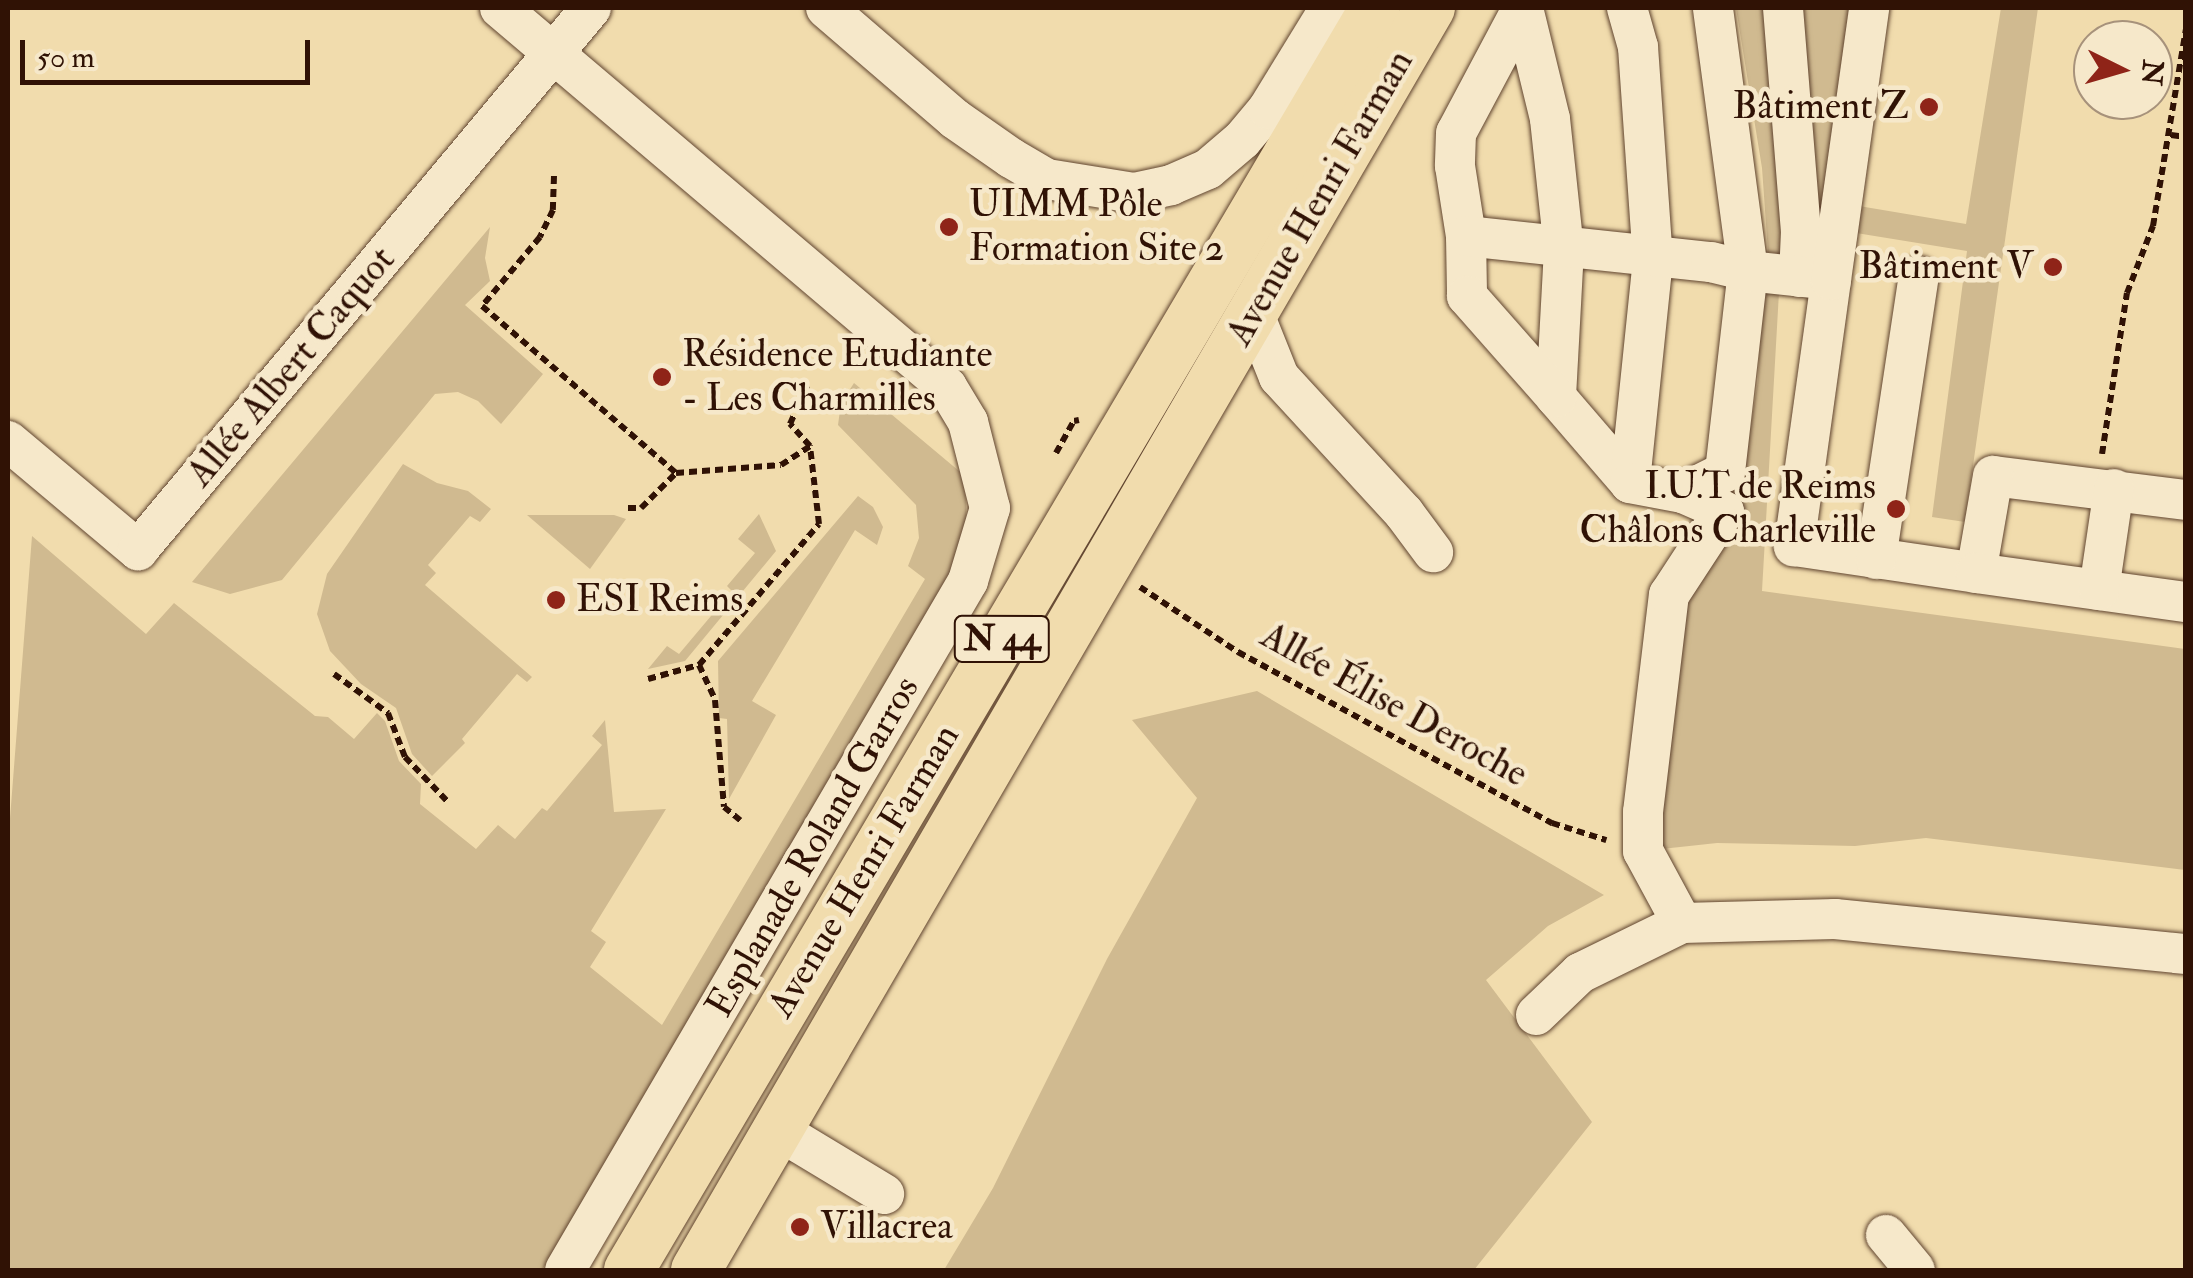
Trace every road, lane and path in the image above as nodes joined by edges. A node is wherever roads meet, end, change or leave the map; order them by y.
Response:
1 (500, 8) edge
2 (592, 8) edge
3 (826, 8) edge
4 (1330, 8) edge
5 (1375, 8) edge
6 (1430, 8) edge
7 (1627, 8) edge
8 (1714, 8) edge
9 (1783, 8) edge
10 (1869, 8) edge
11 (1522, 9) edge
12 (2186, 30) edge
13 (554, 54) junction
14 (2171, 135) junction
15 (2186, 137) edge
16 (554, 176) dead end
17 (1466, 236) junction
18 (1564, 249) junction
19 (1653, 259) junction
20 (1748, 271) junction
21 (1918, 276) dead end
22 (1815, 279) junction
23 (1253, 312) junction
24 (807, 386) dead end
25 (1556, 397) junction
26 (1088, 418) dead end
27 (8, 440) edge
28 (810, 446) junction
29 (1055, 455) dead end
30 (676, 473) junction
31 (1630, 483) junction
32 (2105, 488) junction
33 (1683, 493) junction
34 (2186, 500) edge
35 (628, 508) dead end
36 (1433, 552) dead end
37 (1876, 559) junction
38 (1976, 573) junction
39 (1131, 581) dead end
40 (2099, 590) junction
41 (2186, 602) edge
42 (698, 665) junction
43 (334, 674) dead end
44 (648, 679) dead end
45 (447, 802) dead end
46 (740, 820) dead end
47 (1643, 851) junction
48 (1682, 923) junction
49 (2186, 954) edge
50 (1536, 1015) dead end
51 (778, 1130) junction
52 (884, 1194) dead end
53 (1886, 1235) dead end
54 (565, 1270) edge
55 (629, 1270) edge
56 (696, 1270) edge
57 (1915, 1270) edge

1 - 13 lane, Esplanade Roland Garros
2 - 13 lane
3 - 4 lane
5 - 55 main road, Avenue Henri Farman / N 44
6 - 23 main road, Avenue Henri Farman / N 44
7 - 19 lane
8 - 20 lane
9 - 22 lane
10 - 22 lane
11 - 17 lane
11 - 18 lane
12 - 14 path
13 - 27 lane, Allée Albert Caquot
13 - 54 lane, Esplanade Roland Garros
14 - 15 path
14 - 32 path
16 - 30 path
17 - 18 lane
17 - 25 lane
18 - 19 lane
18 - 25 lane
19 - 20 lane
19 - 31 lane
20 - 22 lane
20 - 33 lane
21 - 37 lane
22 - 37 lane
23 - 36 lane
23 - 51 main road, Avenue Henri Farman / N 44
24 - 28 path
25 - 31 lane
26 - 29 path
28 - 30 path
28 - 42 path
30 - 35 path
31 - 33 lane
32 - 34 lane
32 - 38 lane
32 - 40 lane
33 - 47 lane
37 - 38 lane
38 - 40 lane
39 - 47 path, Allée Élise Deroche
40 - 41 lane
42 - 44 path
42 - 46 path
43 - 45 path
47 - 48 lane
48 - 49 lane
48 - 50 lane
51 - 52 lane
51 - 56 main road, Avenue Henri Farman / N 44
53 - 57 lane

